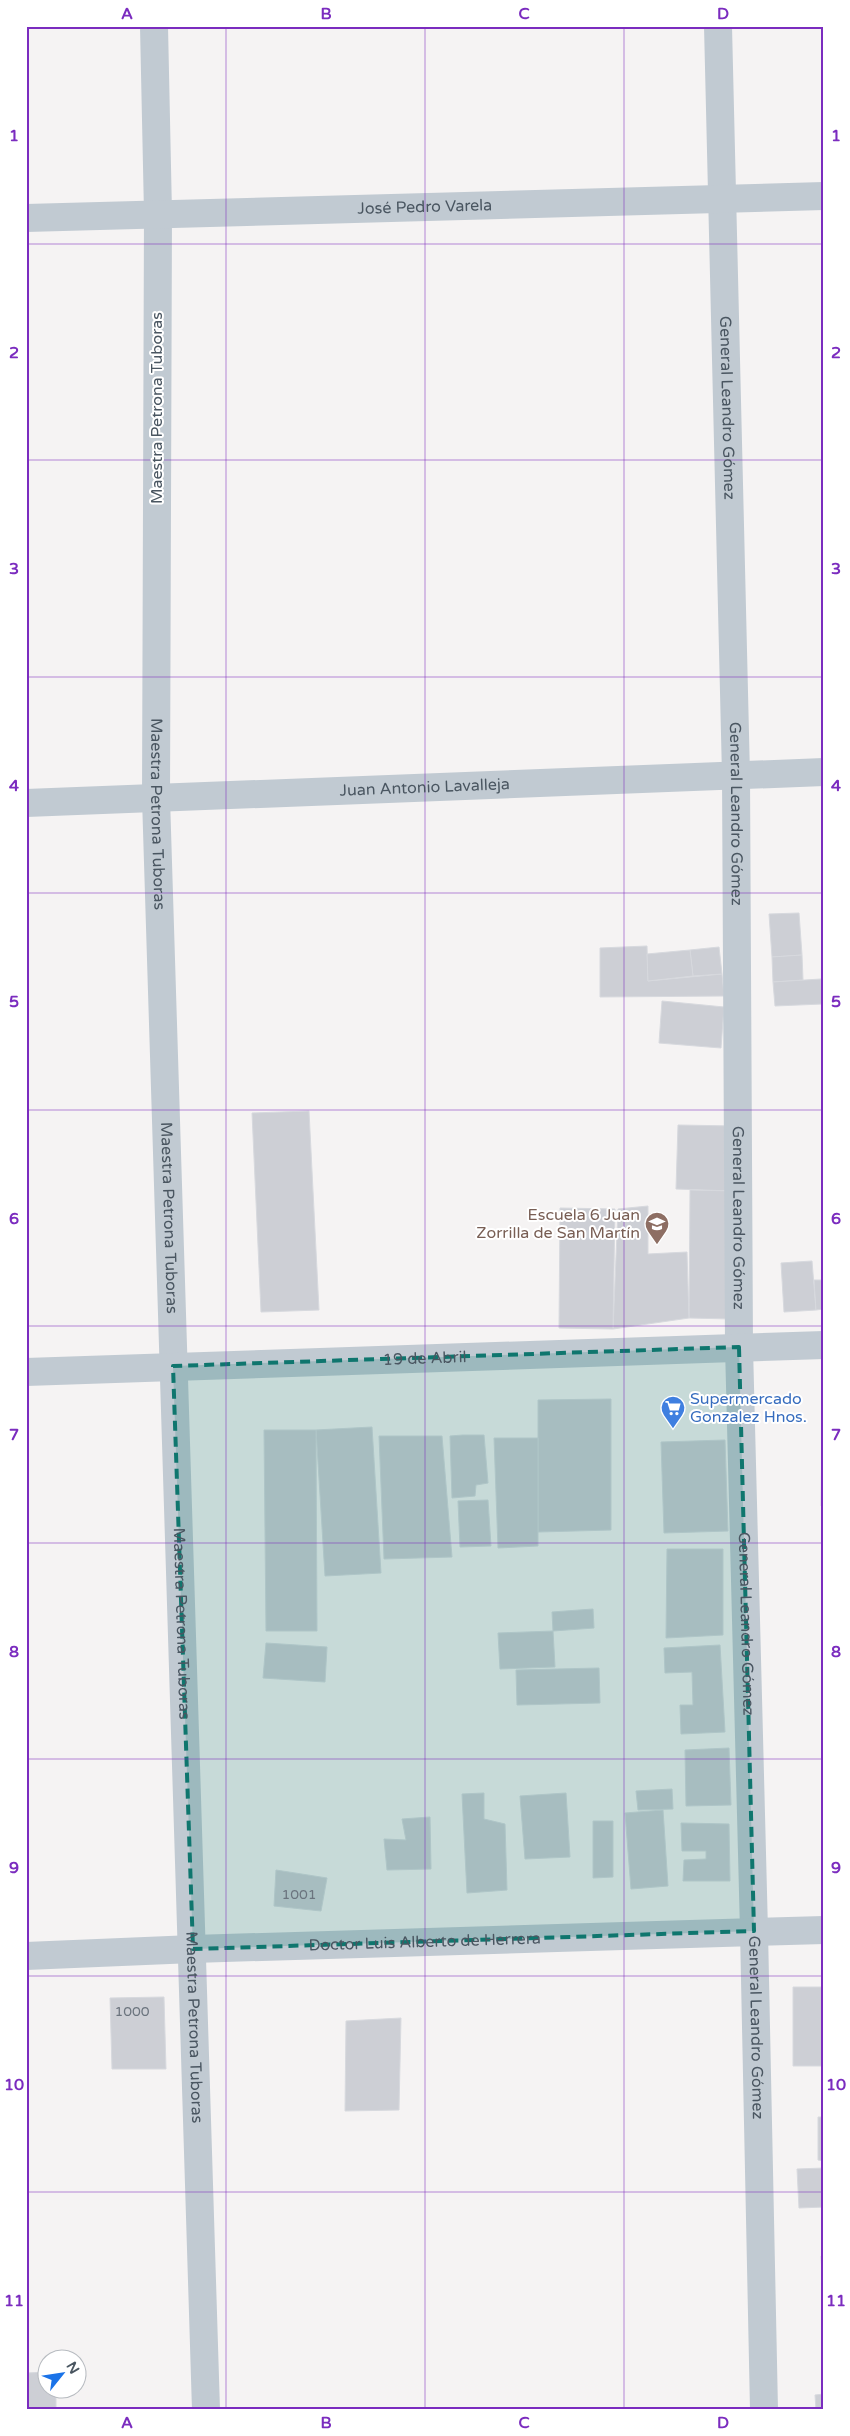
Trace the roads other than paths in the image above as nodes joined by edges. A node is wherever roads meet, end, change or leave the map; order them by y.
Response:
1 (154, 26) edge
2 (718, 26) edge
3 (824, 196) edge
4 (722, 199) junction
5 (158, 213) junction
6 (26, 218) edge
7 (824, 772) edge
8 (736, 774) junction
9 (156, 798) junction
10 (26, 803) edge
11 (824, 1345) edge
12 (739, 1347) junction
13 (173, 1366) junction
14 (26, 1372) edge
15 (824, 1930) edge
16 (754, 1932) junction
17 (193, 1948) junction
18 (26, 1956) edge
19 (206, 2410) edge
20 (764, 2410) edge

1 - 5 street, Maestra Petrona Tuboras
2 - 4 street, General Leandro Gómez
3 - 4 street, José Pedro Varela
4 - 5 street, José Pedro Varela
4 - 8 street, General Leandro Gómez
5 - 6 street, José Pedro Varela
5 - 9 street, Maestra Petrona Tuboras
7 - 8 street, Juan Antonio Lavalleja
8 - 9 street, Juan Antonio Lavalleja
8 - 12 street, General Leandro Gómez
9 - 10 street, Juan Antonio Lavalleja
9 - 13 street, Maestra Petrona Tuboras
11 - 12 street, 19 de Abril
12 - 13 street, 19 de Abril
12 - 16 street, General Leandro Gómez
13 - 14 street, 19 de Abril
13 - 17 street, Maestra Petrona Tuboras
15 - 16 street, Doctor Luis Alberto de Herrera
16 - 17 street, Doctor Luis Alberto de Herrera
16 - 20 street, General Leandro Gómez
17 - 18 street, Doctor Luis Alberto de Herrera
17 - 19 street, Maestra Petrona Tuboras

